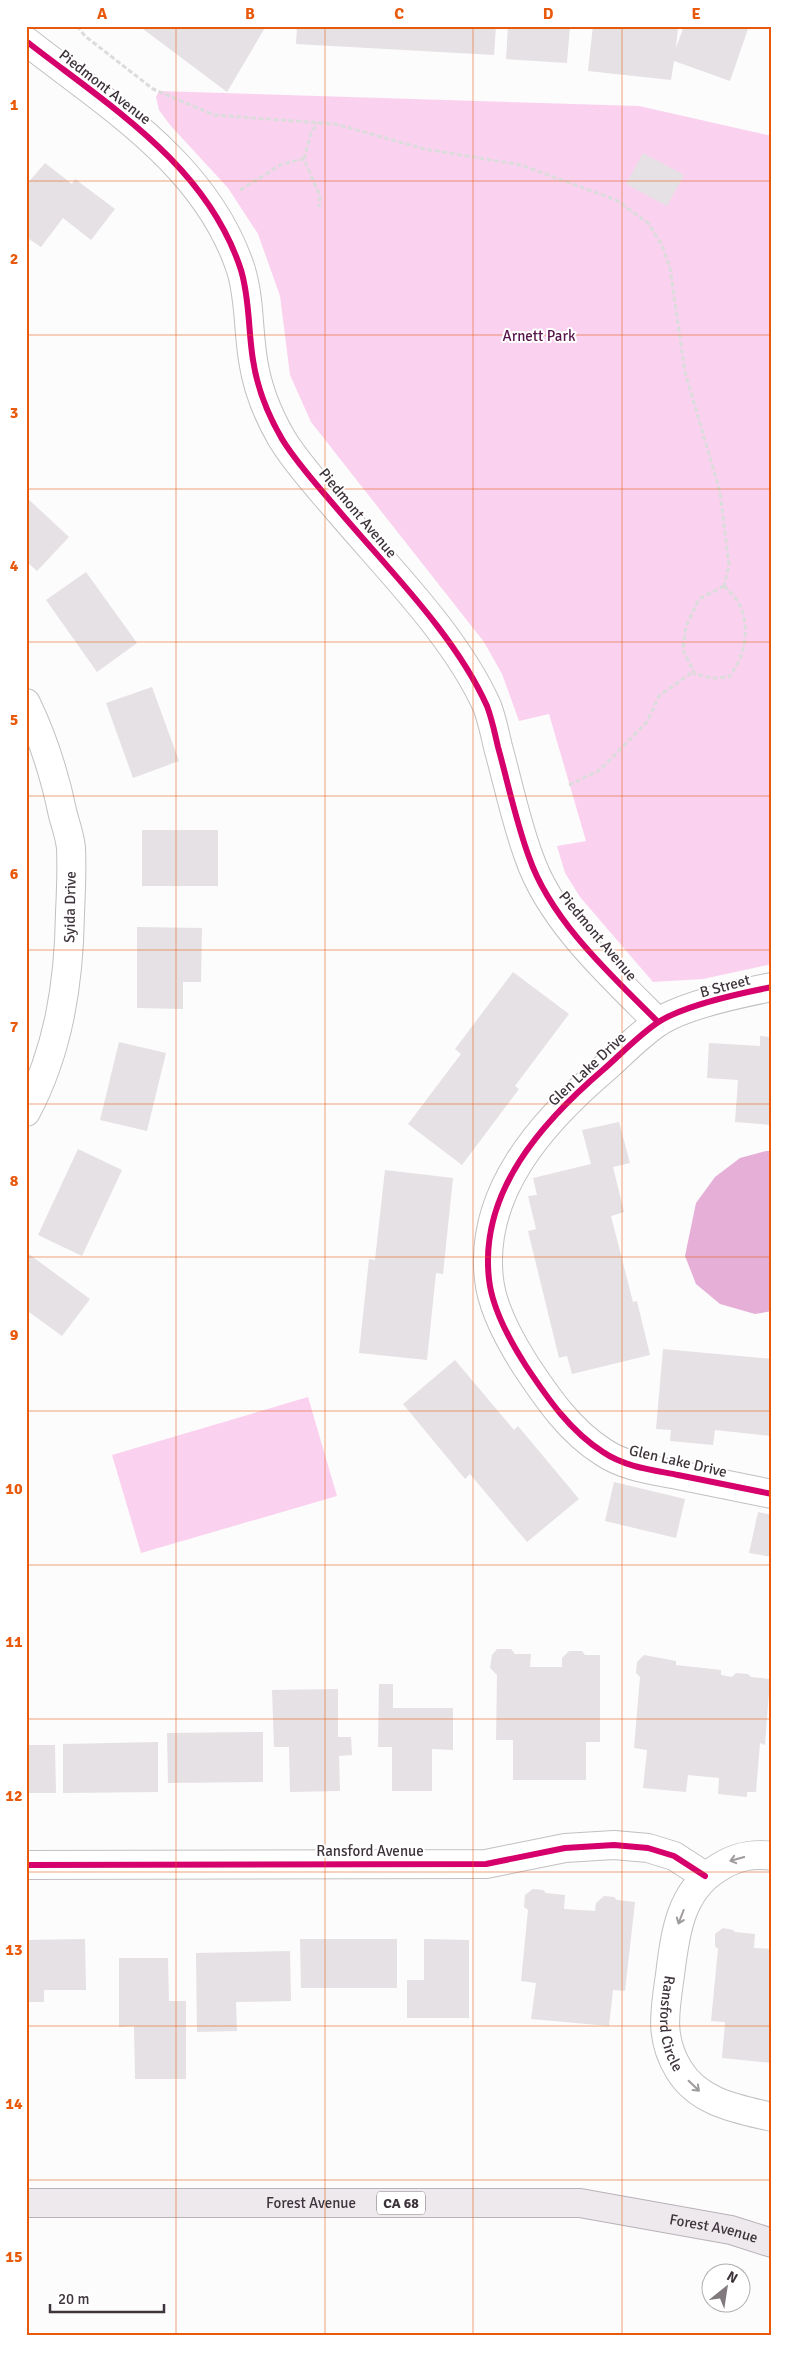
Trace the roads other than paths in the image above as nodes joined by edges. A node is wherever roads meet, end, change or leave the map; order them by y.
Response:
1 (26, 41) edge
2 (26, 703) edge
3 (772, 987) edge
4 (658, 1022) junction
5 (26, 1112) edge
6 (772, 1494) edge
7 (772, 1856) edge
8 (26, 1865) edge
9 (705, 1876) junction
10 (772, 2117) edge
11 (26, 2203) edge
12 (772, 2243) edge

1 - 4 street, Piedmont Avenue
2 - 5 street, Syida Drive
3 - 4 street, B Street
4 - 6 street, Glen Lake Drive
7 -> 9 street
8 - 9 street, Ransford Avenue
9 -> 10 street, Ransford Circle
11 - 12 main road, Forest Avenue / CA 68

